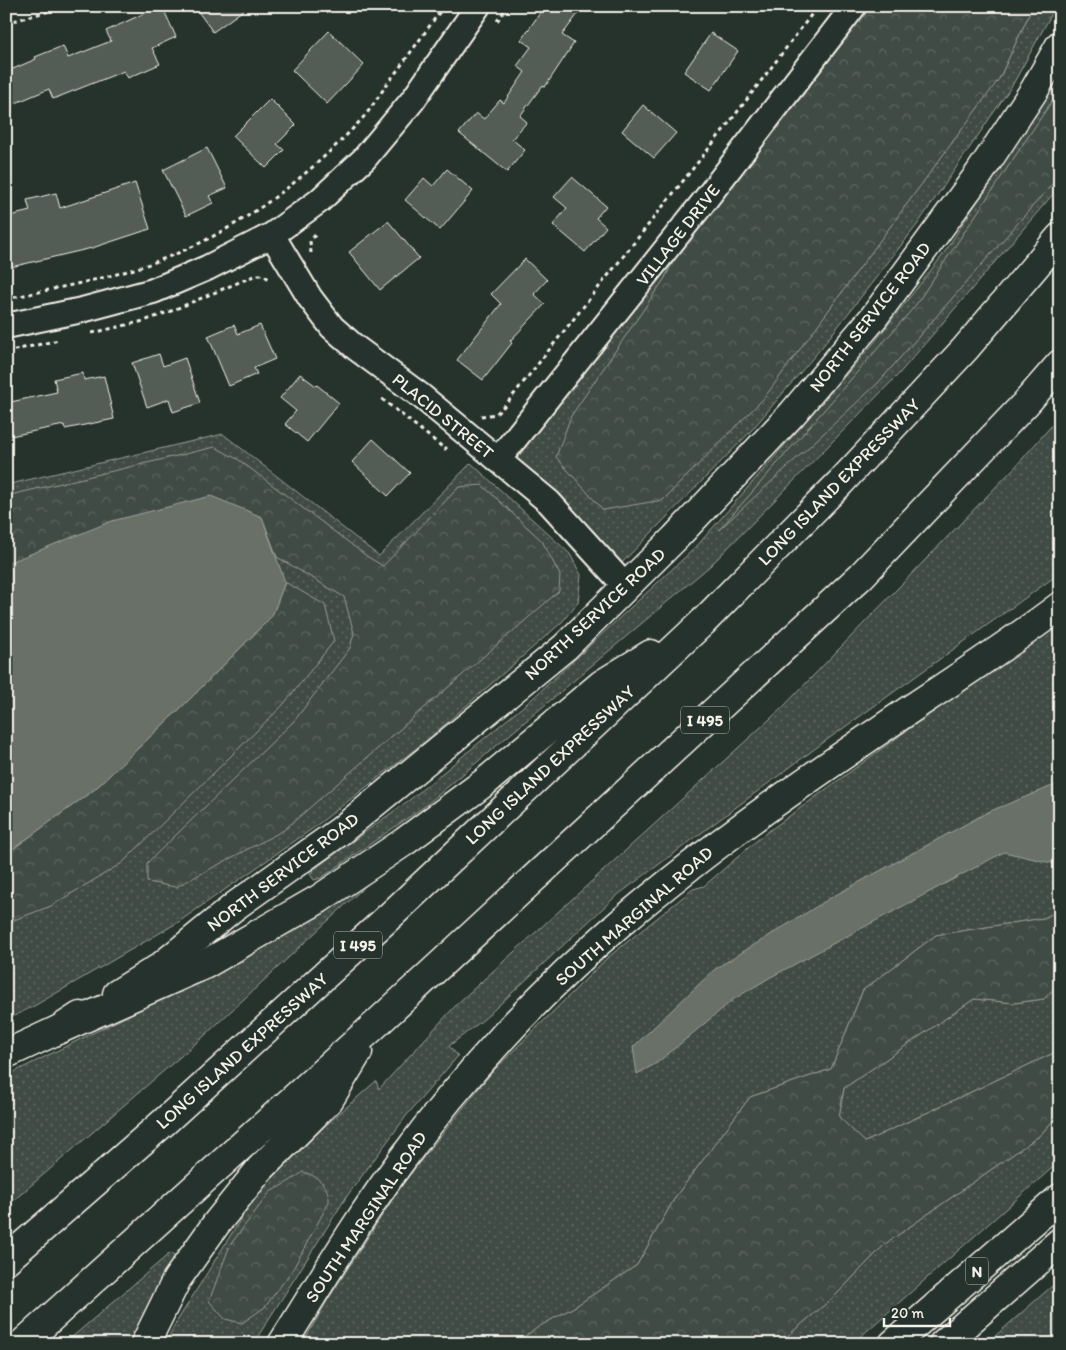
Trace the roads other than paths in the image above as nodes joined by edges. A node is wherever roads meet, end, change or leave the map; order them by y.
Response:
1 (478, 6) edge
2 (854, 6) edge
3 (1060, 44) edge
4 (272, 235) junction
5 (1060, 237) edge
6 (6, 326) edge
7 (1060, 364) edge
8 (498, 460) junction
9 (626, 587) junction
10 (1060, 606) edge
11 (703, 622) junction
12 (374, 1026) junction
13 (60, 1029) junction
14 (6, 1054) edge
15 (1060, 1198) edge
16 (1060, 1242) edge
17 (6, 1260) edge
18 (22, 1344) edge
19 (145, 1344) edge
20 (282, 1344) edge
21 (893, 1344) edge
22 (943, 1344) edge

1 - 4 street
2 - 8 street, VILLAGE DRIVE
3 - 9 main road, NORTH SERVICE ROAD
4 - 6 street
4 - 8 street, PLACID STREET
5 - 11 main road, LONG ISLAND EXPRESSWAY / I 495
7 - 12 main road, I 495
8 - 9 street, PLACID STREET
9 - 13 main road, NORTH SERVICE ROAD
10 - 20 main road, SOUTH MARGINAL ROAD
11 - 13 main road
11 - 17 main road, LONG ISLAND EXPRESSWAY / I 495
12 - 18 main road, I 495
12 - 19 main road
13 - 14 main road, NORTH SERVICE ROAD
15 - 21 main road, N
16 - 22 main road, N

